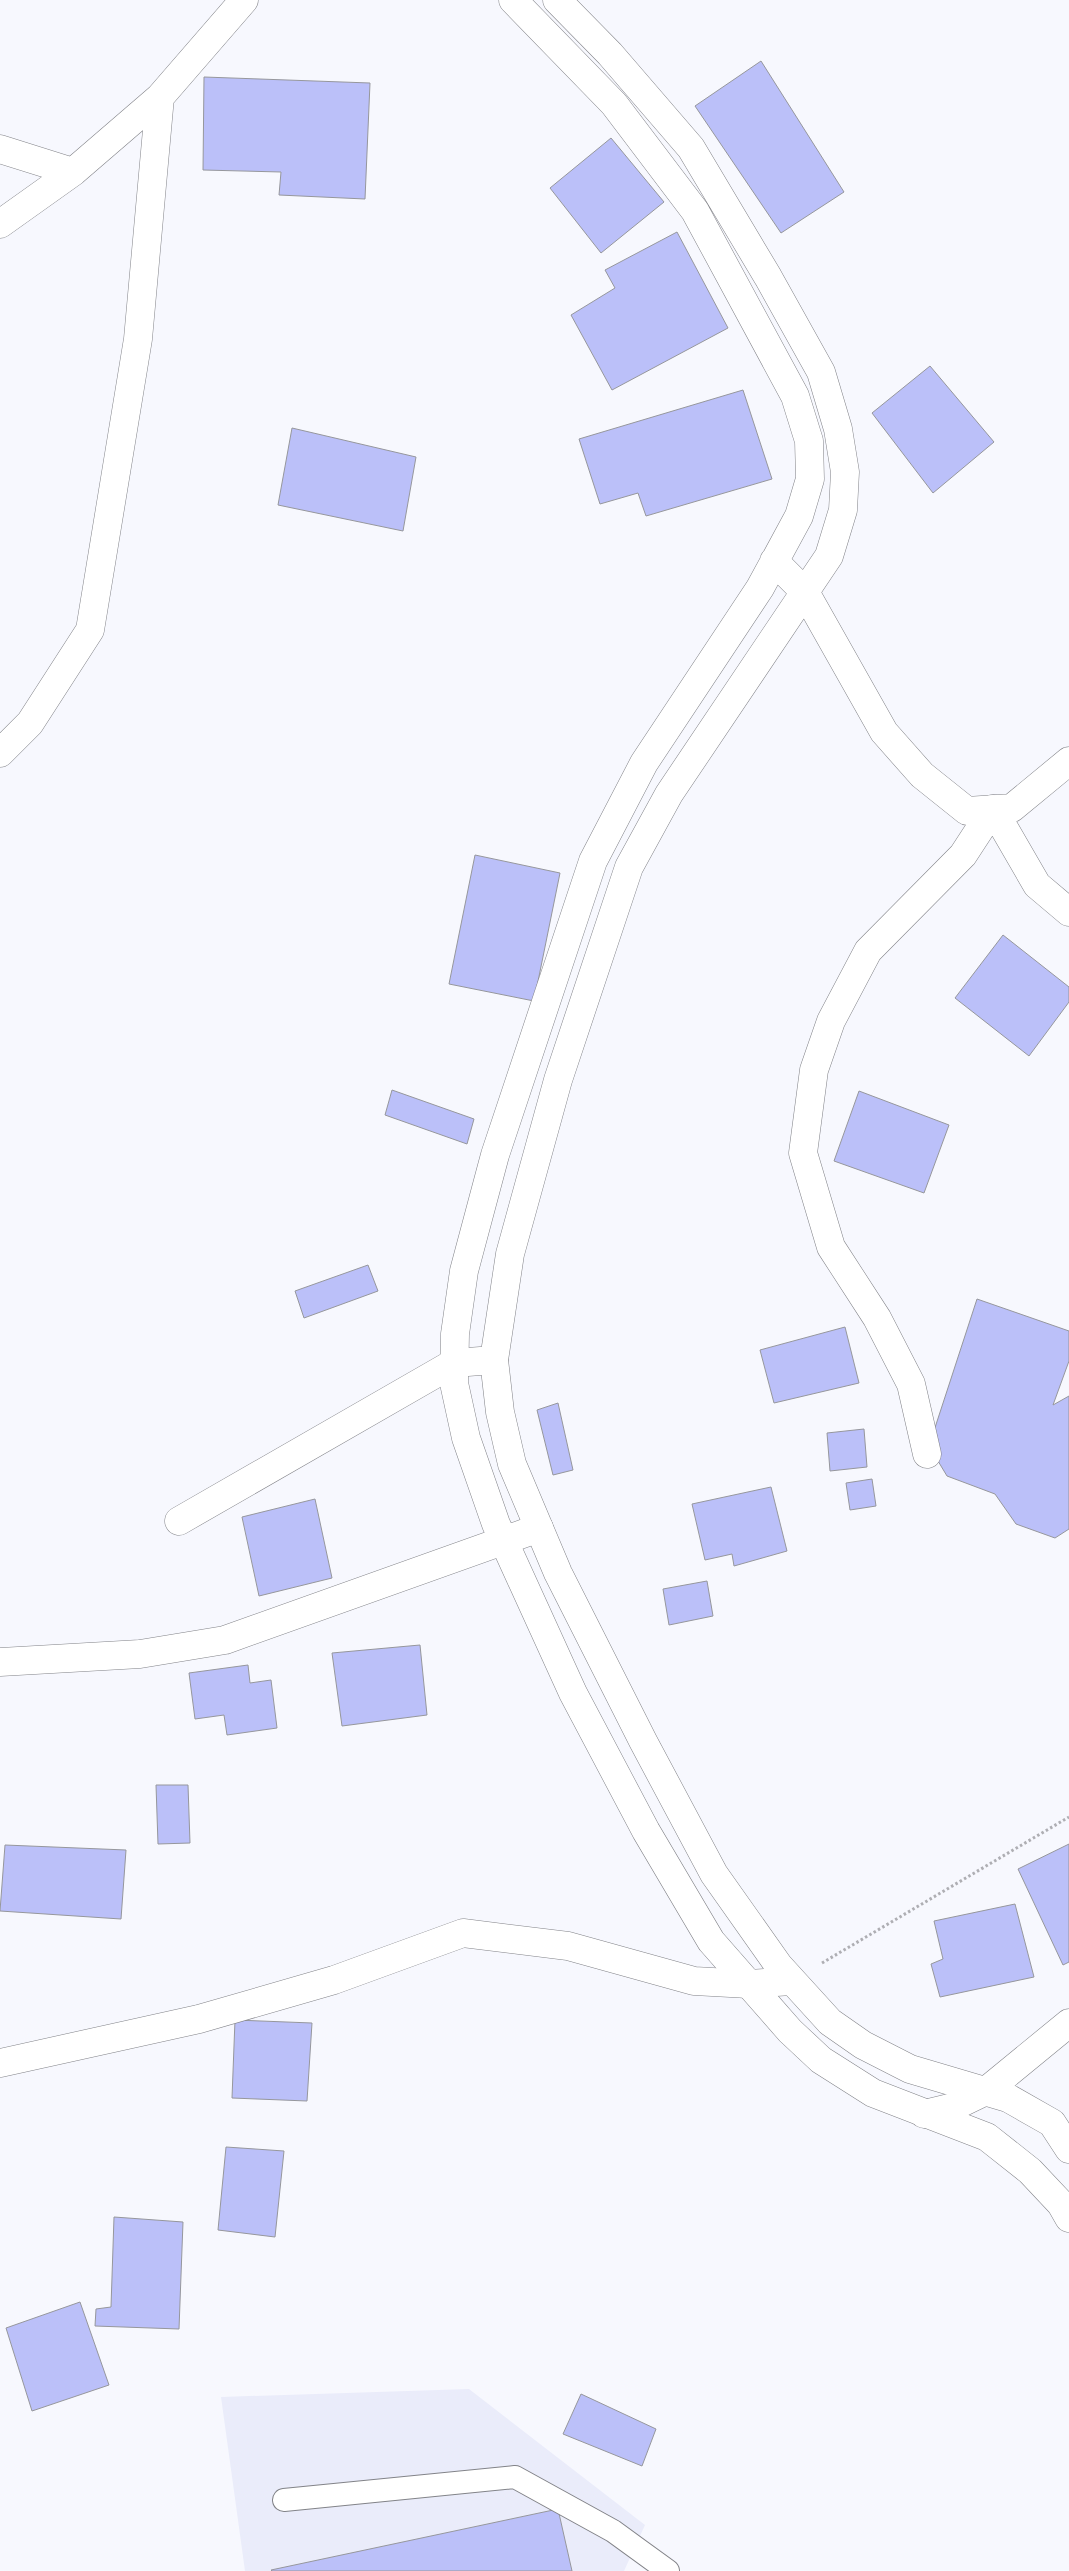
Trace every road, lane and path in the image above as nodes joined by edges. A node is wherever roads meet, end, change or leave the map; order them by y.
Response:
1 (244, 0) edge
2 (513, 0) edge
3 (558, 0) edge
4 (160, 97) junction
5 (0, 149) edge
6 (73, 172) junction
7 (0, 224) edge
8 (774, 562) junction
9 (804, 592) junction
10 (0, 753) edge
11 (1069, 761) edge
12 (993, 809) junction
13 (1069, 912) edge
14 (494, 1360) junction
15 (454, 1363) junction
16 (927, 1454) dead end
17 (179, 1521) dead end
18 (539, 1528) junction
19 (504, 1542) junction
20 (0, 1662) edge
21 (1069, 1817) edge
22 (792, 1980) junction
23 (749, 1984) junction
24 (1069, 2023) edge
25 (0, 2063) edge
26 (986, 2091) junction
27 (924, 2114) junction
28 (1069, 2150) edge
29 (1069, 2218) edge
30 (284, 2500) dead end
31 (668, 2571) edge

1 - 4 street
2 - 8 street
3 - 9 street
4 - 6 street
4 - 10 street
5 - 6 street
6 - 7 street
8 - 9 street
8 - 15 street
9 - 12 street
9 - 14 street
11 - 12 street
12 - 13 street
12 - 16 street
14 - 15 street
14 - 18 street
15 - 17 street
15 - 19 street
18 - 19 street
18 - 22 street
19 - 20 street
19 - 23 street
21 - 22 path
22 - 23 street
22 - 26 street
23 - 25 street
23 - 27 street
24 - 26 street
26 - 27 street
26 - 28 street
27 - 29 street
30 - 31 lane

